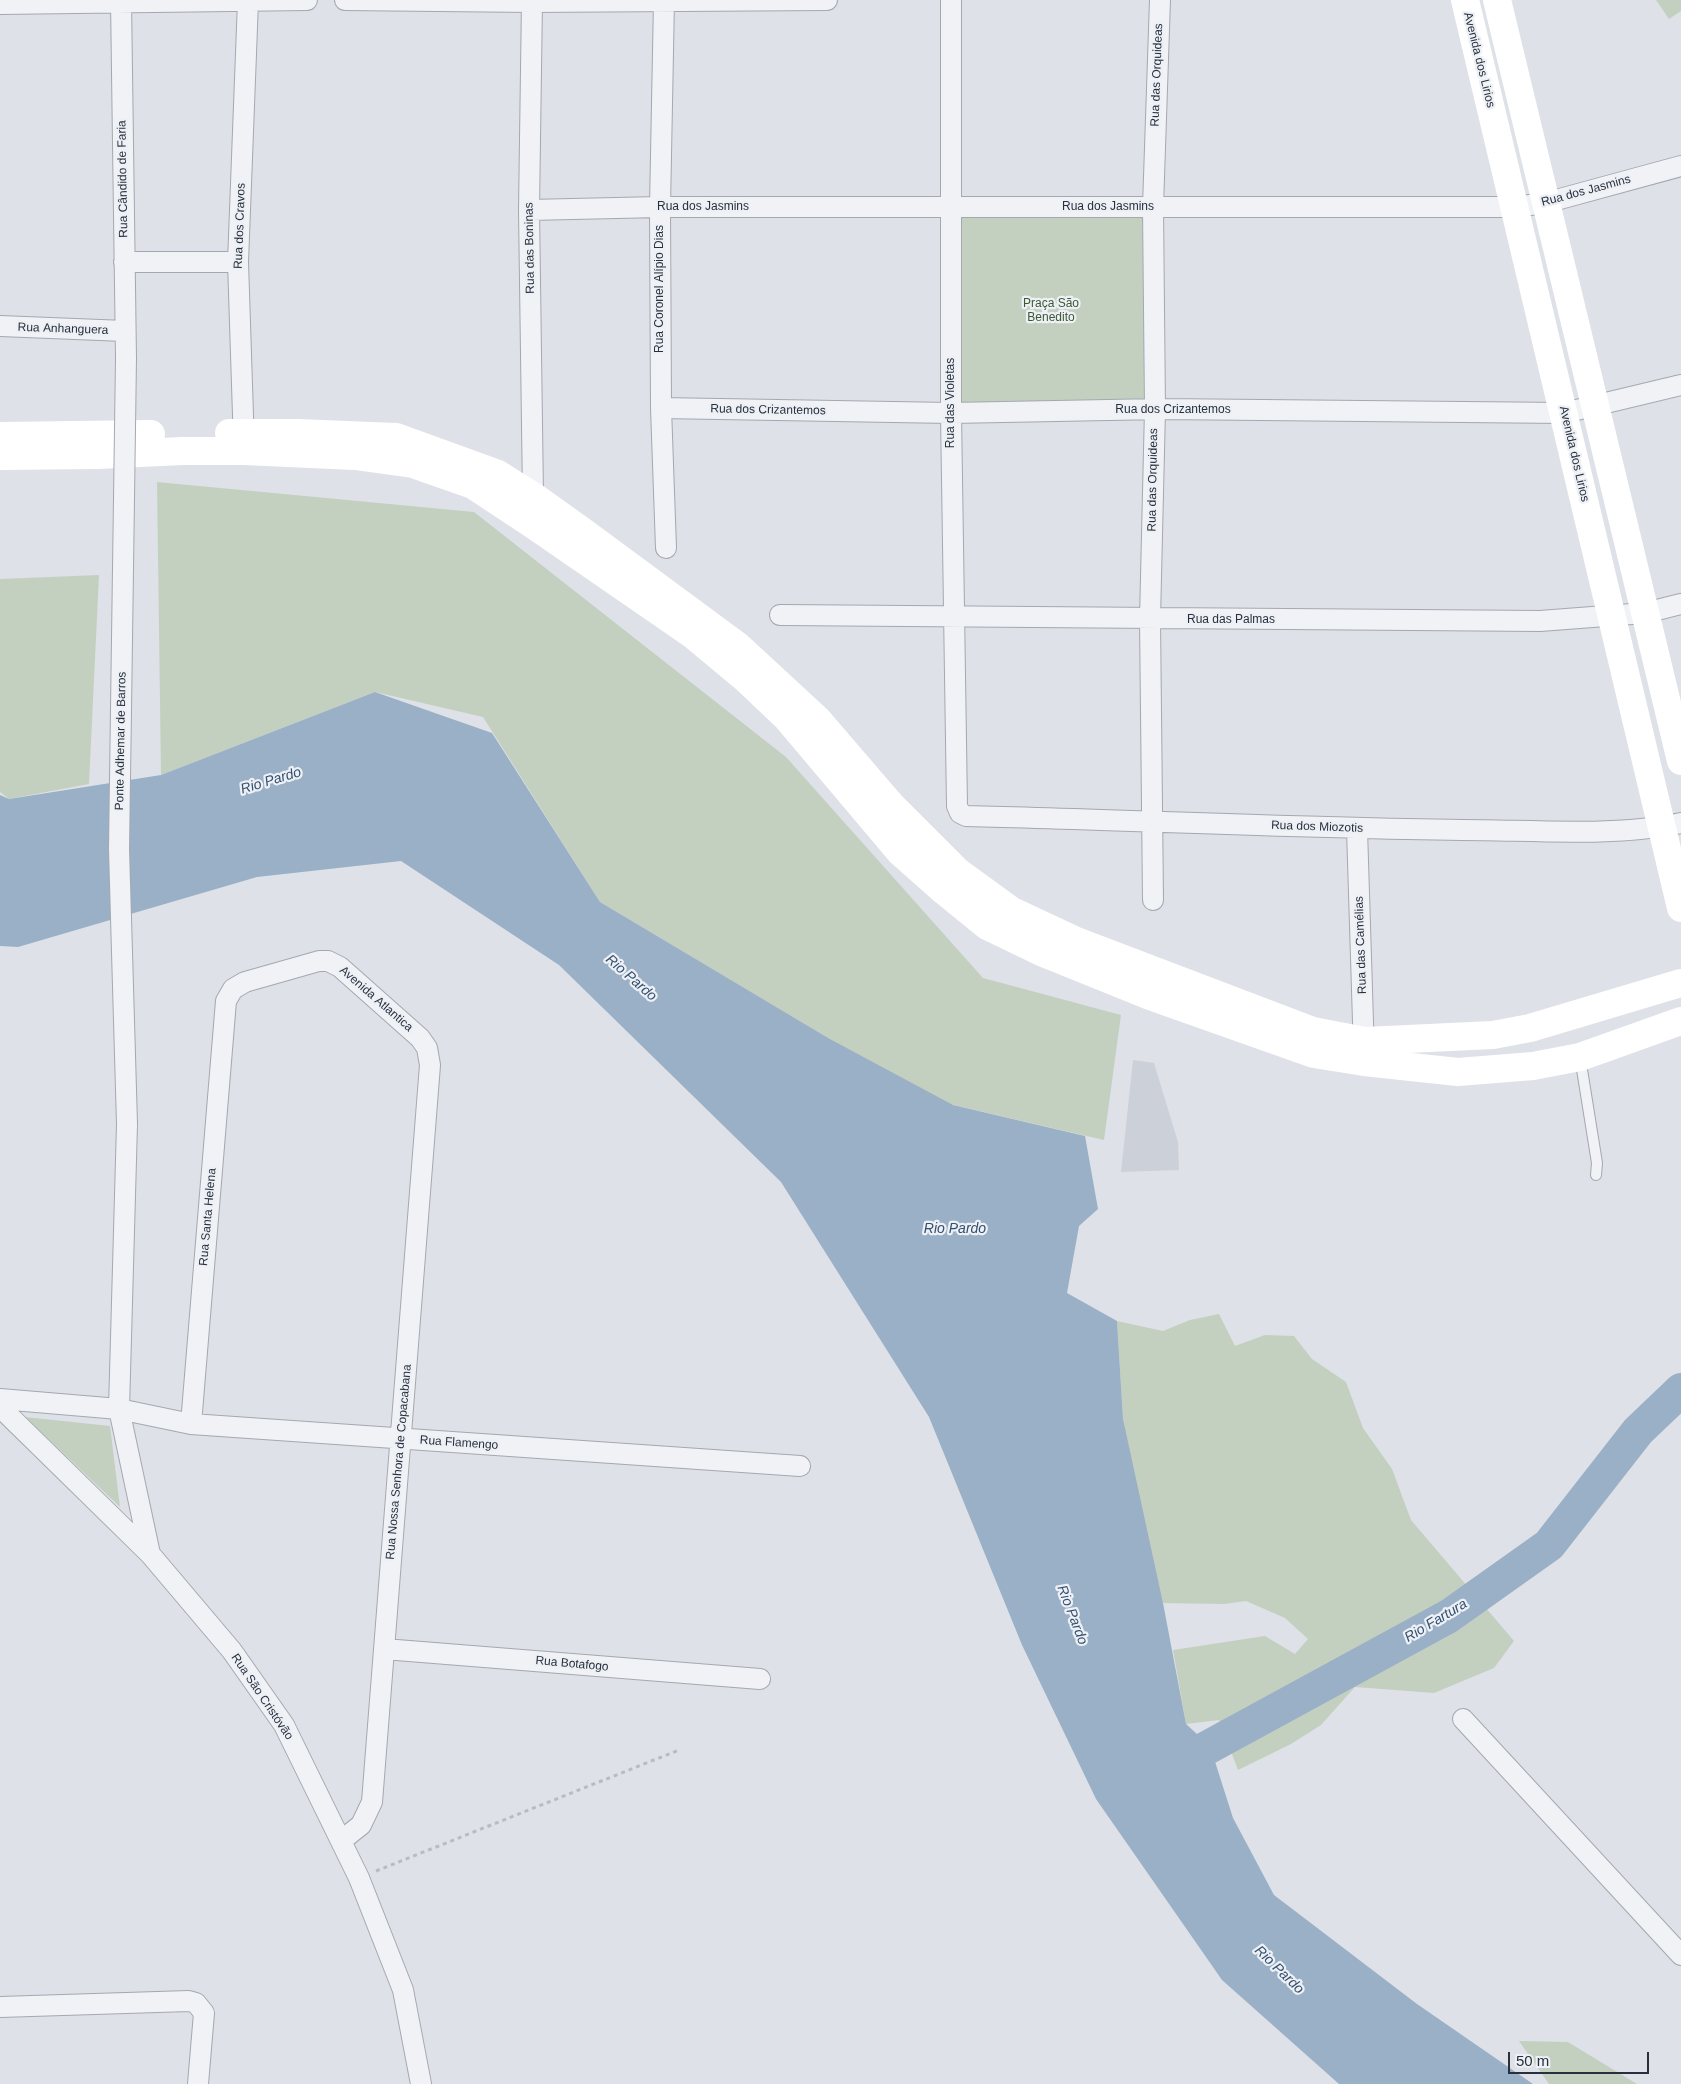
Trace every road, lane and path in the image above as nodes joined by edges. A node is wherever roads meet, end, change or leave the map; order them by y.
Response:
1 (307, 0) edge
2 (345, 0) edge
3 (664, 0) edge
4 (827, 0) edge
5 (951, 0) edge
6 (1160, 0) edge
7 (1465, 0) edge
8 (1497, 0) edge
9 (248, 1) edge
10 (532, 1) edge
11 (121, 2) edge
12 (0, 4) edge
13 (1681, 166) edge
14 (1545, 203) junction
15 (660, 207) junction
16 (950, 207) junction
17 (1153, 207) junction
18 (1515, 207) junction
19 (529, 210) junction
20 (124, 262) junction
21 (238, 262) junction
22 (0, 326) edge
23 (125, 331) junction
24 (126, 358) joint
25 (1681, 385) edge
26 (1594, 406) junction
27 (661, 408) junction
28 (1155, 409) junction
29 (951, 413) junction
30 (1564, 413) junction
31 (0, 436) edge
32 (244, 442) junction
33 (0, 456) edge
34 (533, 496) junction
35 (666, 548) dead end
36 (1681, 604) edge
37 (1645, 613) junction
38 (780, 615) dead end
39 (1610, 615) junction
40 (954, 617) junction
41 (1150, 619) junction
42 (1681, 761) edge
43 (957, 806) joint
44 (1151, 821) junction
45 (1671, 825) edge
46 (1357, 829) junction
47 (1153, 900) dead end
48 (1681, 908) edge
49 (1681, 983) edge
50 (224, 1010) joint
51 (1681, 1021) edge
52 (1364, 1051) junction
53 (1580, 1057) junction
54 (430, 1071) joint
55 (1596, 1175) dead end
56 (0, 1399) edge
57 (0, 1407) edge
58 (119, 1409) junction
59 (191, 1424) junction
60 (401, 1439) junction
61 (800, 1466) dead end
62 (150, 1554) junction
63 (384, 1648) junction
64 (760, 1679) dead end
65 (1463, 1719) dead end
66 (679, 1750) dead end
67 (342, 1840) junction
68 (359, 1878) junction
69 (1681, 1955) edge
70 (0, 2007) edge
71 (198, 2084) edge
72 (421, 2084) edge

1 - 9 street
2 - 10 street
3 - 4 street
3 - 10 street
3 - 15 street, Rua Coronel Alípio Dias
5 - 16 street, Rua das Violetas
6 - 17 street, Rua das Orquideas
7 - 18 main road, Avenida dos Lirios
8 - 14 main road
9 - 11 street
9 - 21 street, Rua dos Cravos
10 - 19 street, Rua das Boninas
11 - 12 street
11 - 20 street, Rua Cândido de Faria
13 - 14 street, Rua dos Jasmins
14 - 18 street, Rua dos Jasmins
14 - 26 main road
15 - 16 street, Rua dos Jasmins
15 - 19 street, Rua dos Jasmins
15 - 27 street, Rua Coronel Alípio Dias
16 - 17 street, Rua dos Jasmins
16 - 29 street, Rua das Violetas
17 - 18 street, Rua dos Jasmins
17 - 28 street, Rua das Orquideas
18 - 30 main road, Avenida dos Lirios
19 - 34 street, Rua das Boninas
20 - 21 street
20 - 23 street, Rua Cândido de Faria
21 - 32 street, Rua dos Cravos
22 - 23 street, Rua Anhanguera
23 - 24 street, Rua Cândido de Faria
24 - 58 street, Ponte Adhemar de Barros, bridge
25 - 26 street, Rua dos Crizantemos
26 - 30 street, Rua dos Crizantemos
26 - 37 main road
27 - 29 street, Rua dos Crizantemos
27 - 35 street, Rua Coronel Alípio Dias
28 - 29 street, Rua dos Crizantemos
28 - 30 street, Rua dos Crizantemos
28 - 41 street, Rua das Orquideas
29 - 40 street, Rua das Violetas
30 - 39 main road, Avenida dos Lirios
31 - 32 main road
32 - 33 main road
32 - 34 main road
32 - 52 main road
34 - 52 main road
36 - 37 street, Rua das Palmas
37 - 39 street, Rua das Palmas
37 - 42 main road
38 - 40 street, Rua das Palmas
39 - 41 street, Rua das Palmas
39 - 45 main road, Avenida dos Lirios
40 - 41 street, Rua das Palmas
40 - 43 street, Rua das Violetas
41 - 44 street, Rua das Orquideas
43 - 44 street, Rua dos Miozotis
44 - 46 street, Rua dos Miozotis
44 - 47 street, Rua das Orquideas
45 - 46 street, Rua dos Miozotis
45 - 48 main road, Avenida dos Lirios
46 - 52 street, Rua das Camélias
49 - 52 main road
50 - 54 street, Avenida Atlantica
50 - 59 street, Rua Santa Helena
51 - 53 main road
52 - 53 main road
53 - 55 lane
54 - 60 street, Rua Nossa Senhora de Copacabana
56 - 58 street, Rua Flamengo
57 - 62 street, Rua São Cristóvão
58 - 59 street, Rua Flamengo
58 - 62 street, Ponte Adhemar de Barros
59 - 60 street, Rua Flamengo
60 - 61 street, Rua Flamengo
60 - 63 street, Rua Nossa Senhora de Copacabana
62 - 67 street, Rua São Cristóvão
63 - 64 street, Rua Botafogo
63 - 67 street, Rua Nossa Senhora de Copacabana
65 - 69 street
66 - 68 path
67 - 68 street, Rua São Cristóvão
68 - 72 street, Rua São Cristóvão
70 - 71 street

